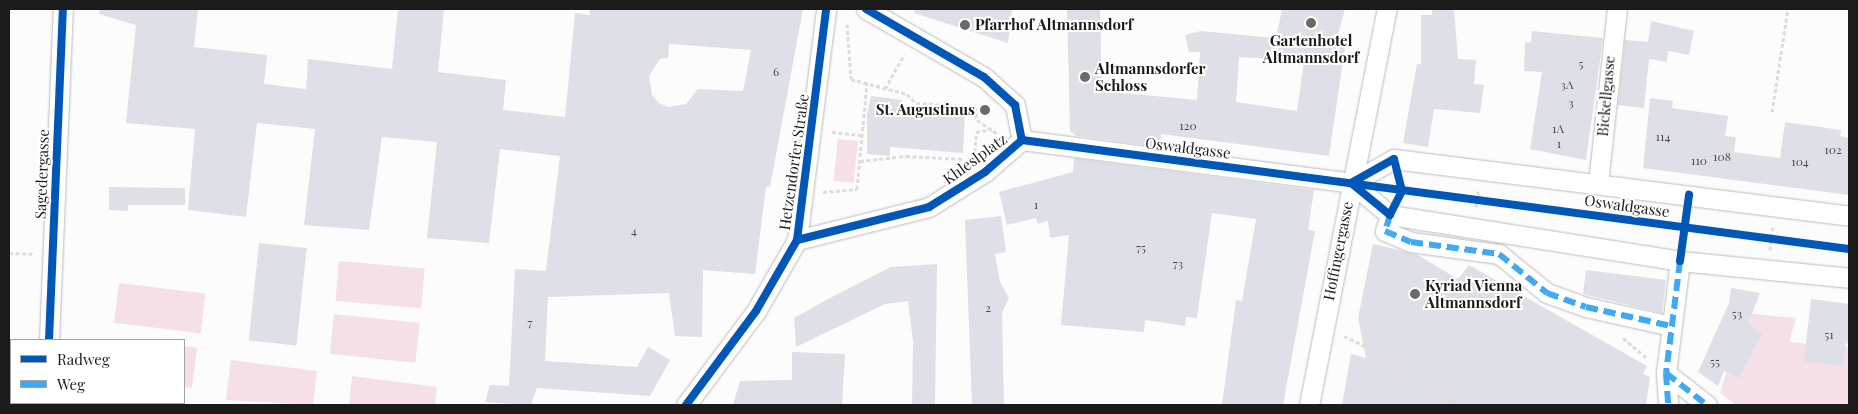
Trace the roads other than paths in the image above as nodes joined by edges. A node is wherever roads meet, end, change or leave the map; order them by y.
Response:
1 (63, 9) edge
2 (866, 9) edge
3 (1387, 9) edge
4 (1617, 9) edge
5 (834, 12) edge
6 (1017, 146) junction
7 (1351, 183) junction
8 (1598, 183) junction
9 (1390, 215) junction
10 (1849, 216) edge
11 (797, 240) junction
12 (1680, 261) junction
13 (1849, 278) edge
14 (1671, 326) junction
15 (49, 339) edge
16 (1666, 373) junction
17 (686, 405) edge
18 (1309, 405) edge
19 (1668, 405) edge
20 (1707, 405) edge

1 - 15 street, Sagedergasse
2 - 6 street, Khleslplatz
3 - 7 street, Hoffingergasse
4 - 8 street, Bickellgasse
5 - 11 street, Hetzendorfer Straße
6 - 7 street, Oswaldgasse
6 - 11 street, Khleslplatz
7 - 8 street, Oswaldgasse
7 - 9 street
7 - 18 street, Hoffingergasse
8 - 10 street, Oswaldgasse
9 - 12 street
9 - 14 street
11 - 17 street, Hetzendorfer Straße
12 - 13 street
12 - 14 street
14 - 16 street
16 - 19 street
16 - 20 street

